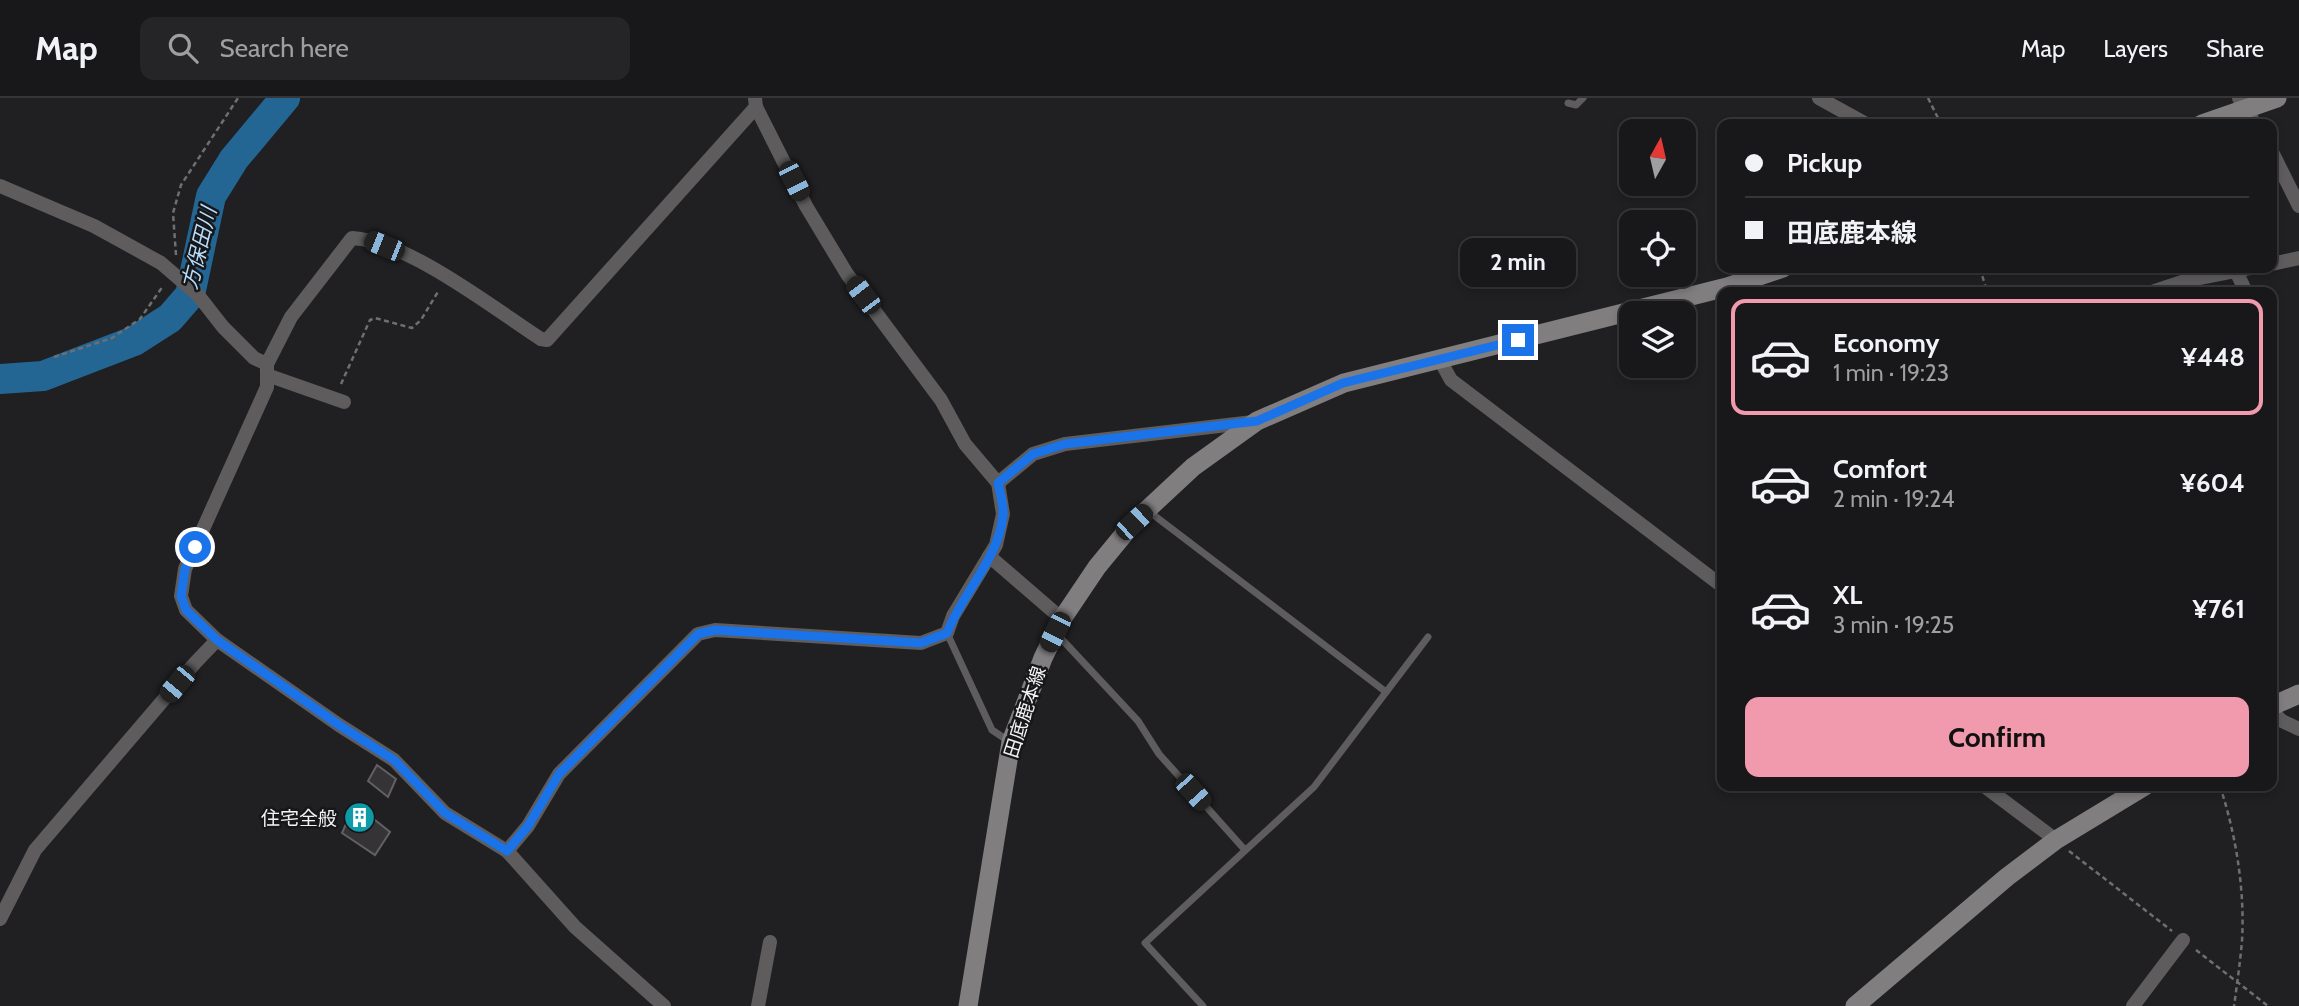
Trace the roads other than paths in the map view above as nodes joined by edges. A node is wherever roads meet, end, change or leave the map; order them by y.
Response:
1 (1583, 98) edge
2 (2277, 98) edge
3 (1822, 99) edge
4 (755, 102) edge
5 (1568, 103) dead end
6 (2247, 110) edge
7 (1857, 119) edge
8 (2218, 119) edge
9 (2277, 162) edge
10 (0, 186) edge
11 (2299, 206) edge
12 (2299, 258) edge
13 (2277, 263) edge
14 (1768, 273) edge
15 (2226, 273) edge
16 (1727, 287) edge
17 (2167, 287) edge
18 (1717, 290) edge
19 (1440, 360) junction
20 (267, 370) junction
21 (339, 400) road end
22 (1257, 421) junction
23 (998, 483) junction
24 (1146, 510) junction
25 (989, 556) junction
26 (1717, 582) edge
27 (1059, 626) junction
28 (947, 633) junction
29 (1427, 637) dead end
30 (217, 640) junction
31 (1386, 692) junction
32 (2299, 694) edge
33 (2277, 704) edge
34 (2277, 716) edge
35 (2299, 729) edge
36 (1010, 742) junction
37 (1991, 791) edge
38 (2137, 791) edge
39 (2056, 840) junction
40 (1245, 850) junction
41 (507, 851) junction
42 (0, 919) edge
43 (2183, 940) road end
44 (770, 942) dead end
45 (664, 1006) edge
46 (758, 1006) edge
47 (968, 1006) edge
48 (1203, 1006) edge
49 (1855, 1006) edge
50 (2133, 1006) edge

1 - 5 lane
2 - 6 main road
3 - 7 street
4 - 20 street
4 - 23 street
6 - 8 main road
9 - 11 street
10 - 20 street
12 - 13 street
14 - 16 main road, 田底鹿本線
15 - 17 street
18 - 19 main road, 田底鹿本線
19 - 22 main road, 田底鹿本線
19 - 26 street
20 - 21 street
20 - 30 street
22 - 23 street
22 - 24 main road, 田底鹿本線
23 - 25 street
24 - 27 main road, 田底鹿本線
24 - 31 lane
25 - 27 street
25 - 28 street
27 - 36 main road, 田底鹿本線
27 - 40 lane
28 - 36 lane
28 - 41 street
29 - 31 lane
30 - 41 street
30 - 42 street
31 - 40 lane
32 - 33 main road
34 - 35 street
36 - 47 main road, 田底鹿本線
37 - 39 street
38 - 39 main road
39 - 49 main road
40 - 48 lane
41 - 45 street
43 - 50 street
44 - 46 street

